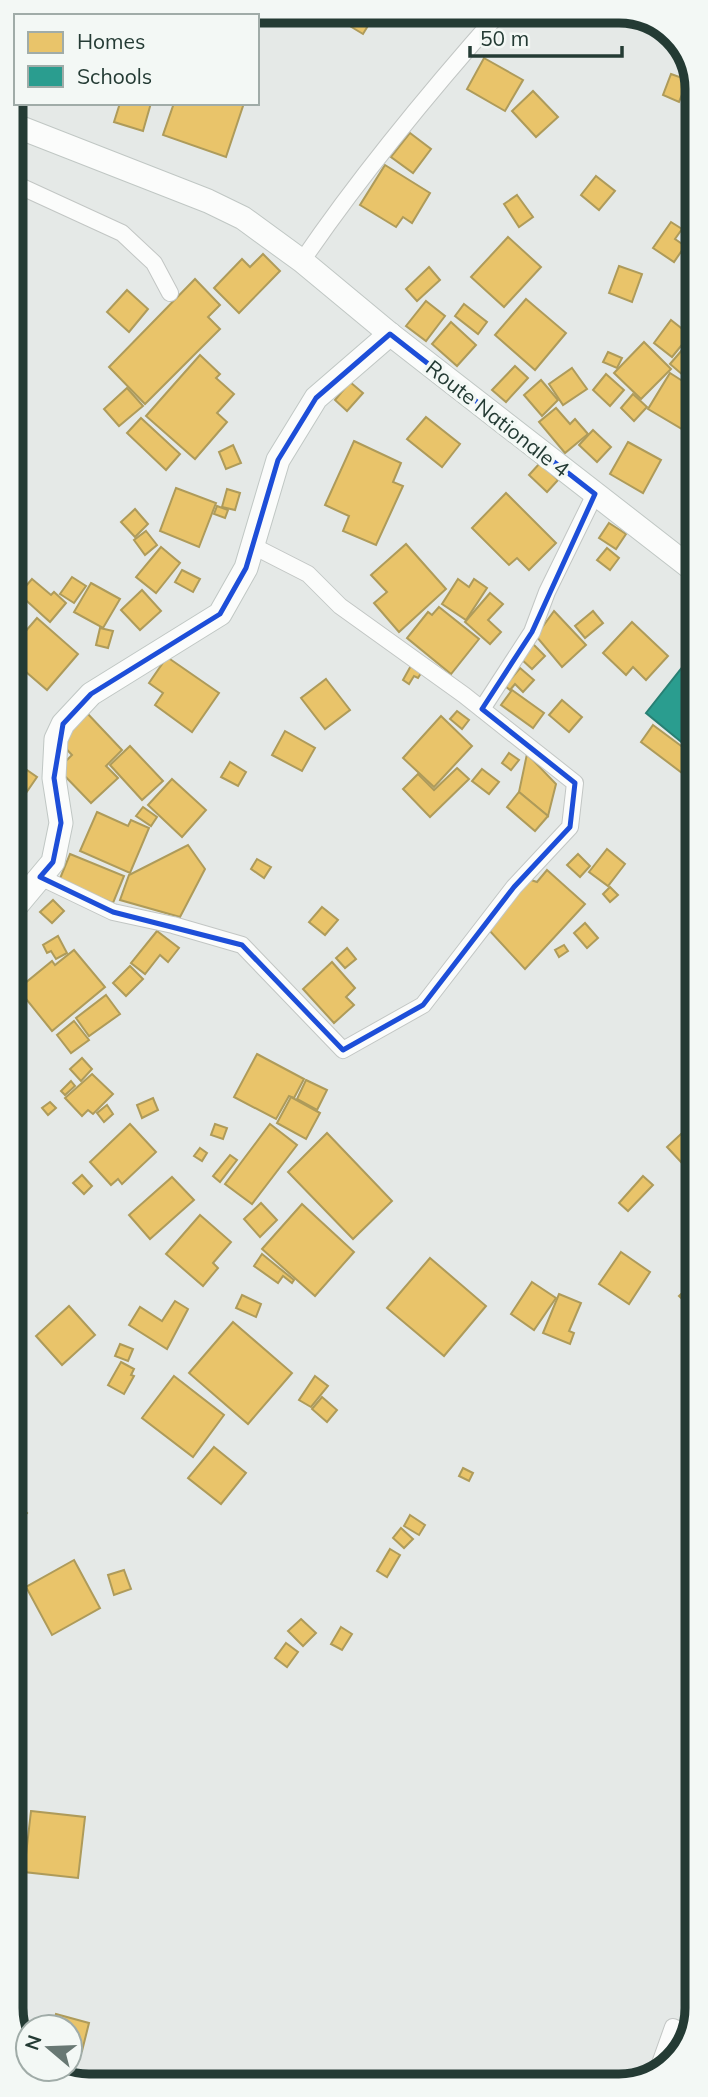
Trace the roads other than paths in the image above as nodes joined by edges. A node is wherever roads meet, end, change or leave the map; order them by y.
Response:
1 (491, 23) edge
2 (23, 129) edge
3 (23, 188) edge
4 (302, 261) junction
5 (170, 293) dead end
6 (390, 334) junction
7 (595, 494) junction
8 (253, 546) junction
9 (685, 564) edge
10 (482, 709) junction
11 (40, 877) junction
12 (23, 898) edge
13 (681, 2030) edge
14 (662, 2058) edge

1 - 4 street
2 - 4 main road, Route Nationale 4
3 - 5 street
4 - 6 main road, Route Nationale 4
6 - 7 main road, Route Nationale 4
6 - 8 main road
7 - 9 main road, Route Nationale 4
7 - 10 street
8 - 10 street
8 - 11 main road
10 - 11 street
11 - 12 main road
13 - 14 street

